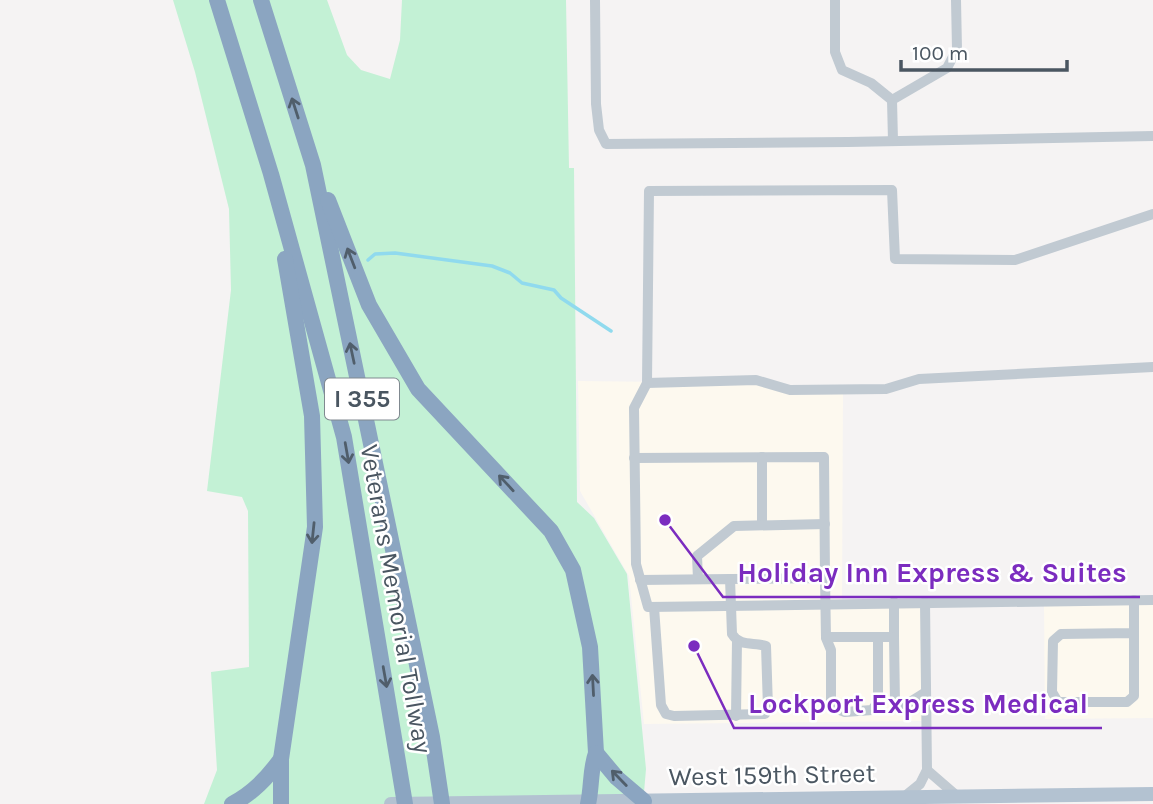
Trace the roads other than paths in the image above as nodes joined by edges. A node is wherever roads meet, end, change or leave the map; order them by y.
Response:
1 (217, 0) edge
2 (261, 0) edge
3 (595, 0) edge
4 (835, 0) edge
5 (956, 0) edge
6 (892, 100) junction
7 (1153, 136) edge
8 (306, 142) junction
9 (893, 142) junction
10 (271, 174) junction
11 (1153, 214) edge
12 (1153, 367) edge
13 (647, 383) junction
14 (762, 457) junction
15 (635, 458) junction
16 (825, 524) junction
17 (762, 525) junction
18 (825, 578) junction
19 (698, 579) junction
20 (730, 579) junction
21 (640, 580) junction
22 (1135, 600) junction
23 (1153, 600) edge
24 (894, 602) junction
25 (925, 602) junction
26 (825, 604) junction
27 (731, 606) junction
28 (654, 607) junction
29 (1134, 633) junction
30 (826, 637) junction
31 (878, 637) junction
32 (894, 637) junction
33 (737, 640) junction
34 (926, 692) junction
35 (907, 704) junction
36 (736, 716) junction
37 (926, 717) junction
38 (596, 753) junction
39 (281, 759) junction
40 (927, 770) junction
41 (1153, 794) edge
42 (957, 796) junction
43 (904, 797) junction
44 (644, 801) junction
45 (485, 803) edge
46 (588, 803) edge
47 (232, 804) edge
48 (281, 804) edge
49 (391, 804) edge
50 (405, 804) edge
51 (442, 804) edge

1 - 10 highway, Veterans Memorial Tollway / I 355
8 -> 2 highway, Veterans Memorial Tollway / I 355
3 - 9 lane
4 - 6 lane
5 - 6 lane
6 - 9 lane
7 - 9 lane
38 -> 8 highway
51 -> 8 highway, Veterans Memorial Tollway / I 355
10 -> 39 highway
10 -> 50 highway, Veterans Memorial Tollway / I 355
11 - 13 lane
12 - 13 lane
13 - 15 lane
14 - 15 lane
14 - 16 lane
14 - 17 lane
15 - 21 lane
16 - 17 lane
16 - 18 lane
17 - 19 lane
18 - 20 lane
18 - 26 lane
19 - 20 lane
19 - 21 lane
20 - 27 lane
21 - 28 lane
22 - 23 lane
22 - 25 lane
22 - 29 lane
24 - 25 lane
24 - 26 lane
24 - 32 lane
25 - 34 lane
26 - 27 lane
26 - 30 lane
27 - 28 lane
27 - 33 lane
28 - 36 lane
29 - 29 lane
30 - 31 lane
30 - 31 lane
31 - 32 lane
32 - 35 lane
33 - 36 lane
33 - 36 lane
34 - 35 lane
34 - 37 lane
35 - 37 lane
37 - 40 lane
44 -> 38 highway
38 - 46 highway
39 - 47 highway
39 - 48 highway
40 - 42 lane
40 - 43 lane
41 - 42 main road, West 159th Street
42 - 43 main road, West 159th Street
43 - 44 main road, West 159th Street
44 - 46 main road, West 159th Street
45 - 46 main road, West 159th Street
45 - 49 main road, West 159th Street

